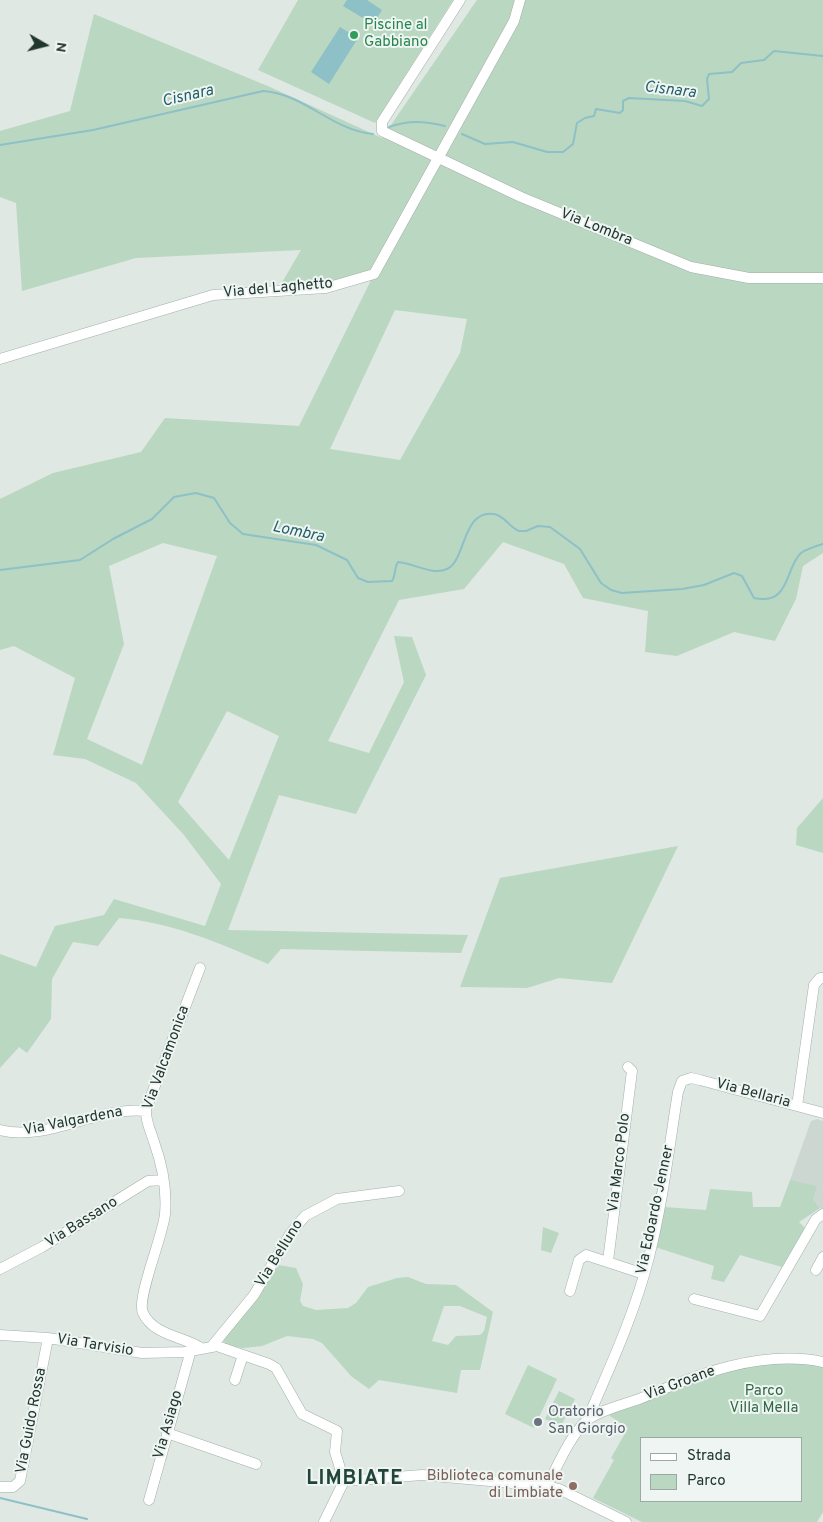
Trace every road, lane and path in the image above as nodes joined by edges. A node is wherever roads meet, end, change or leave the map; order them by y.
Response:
1 (460, 0) edge
2 (520, 0) edge
3 (440, 157) junction
4 (823, 278) edge
5 (0, 359) edge
6 (200, 968) dead end
7 (823, 978) edge
8 (628, 1067) dead end
9 (682, 1081) joint
10 (796, 1106) junction
11 (146, 1111) junction
12 (823, 1114) edge
13 (0, 1130) edge
14 (163, 1180) junction
15 (399, 1191) dead end
16 (823, 1214) edge
17 (823, 1257) edge
18 (608, 1261) junction
19 (0, 1269) edge
20 (816, 1270) dead end
21 (644, 1274) junction
22 (570, 1291) dead end
23 (694, 1299) dead end
24 (0, 1335) edge
25 (48, 1338) junction
26 (216, 1346) junction
27 (196, 1349) junction
28 (243, 1355) junction
29 (823, 1362) edge
30 (235, 1380) dead end
31 (587, 1420) junction
32 (167, 1433) junction
33 (256, 1464) dead end
34 (344, 1481) junction
35 (546, 1486) junction
36 (0, 1487) edge
37 (148, 1500) dead end
38 (623, 1521) edge
39 (324, 1522) edge

1 - 3 street, Via Lombra
2 - 3 street, Via del Laghetto
3 - 4 street, Via Lombra
3 - 5 street, Via del Laghetto
6 - 11 street, Via Valcamonica
7 - 10 street
8 - 18 street, Via Marco Polo
9 - 10 street, Via Bellaria
9 - 21 street, Via Edoardo Jenner
10 - 12 street, Via Bellaria
11 - 13 street, Via Valgardena
11 - 14 street, Via Valcamonica
14 - 19 street, Via Bassano
14 - 27 street, Via Valcamonica
15 - 26 street, Via Belluno
16 - 23 street
17 - 20 street
18 - 21 street
18 - 22 street
21 - 31 street, Via Edoardo Jenner
24 - 25 street, Via Tarvisio
25 - 27 street, Via Tarvisio
25 - 36 street, Via Guido Rossa
26 - 27 street, Via Tarvisio
26 - 28 street
27 - 32 street, Via Asiago
28 - 30 street
28 - 34 street
29 - 31 street, Via Groane
31 - 35 street
32 - 33 street
32 - 37 street, Via Asiago
34 - 35 street
34 - 39 street
35 - 38 street

